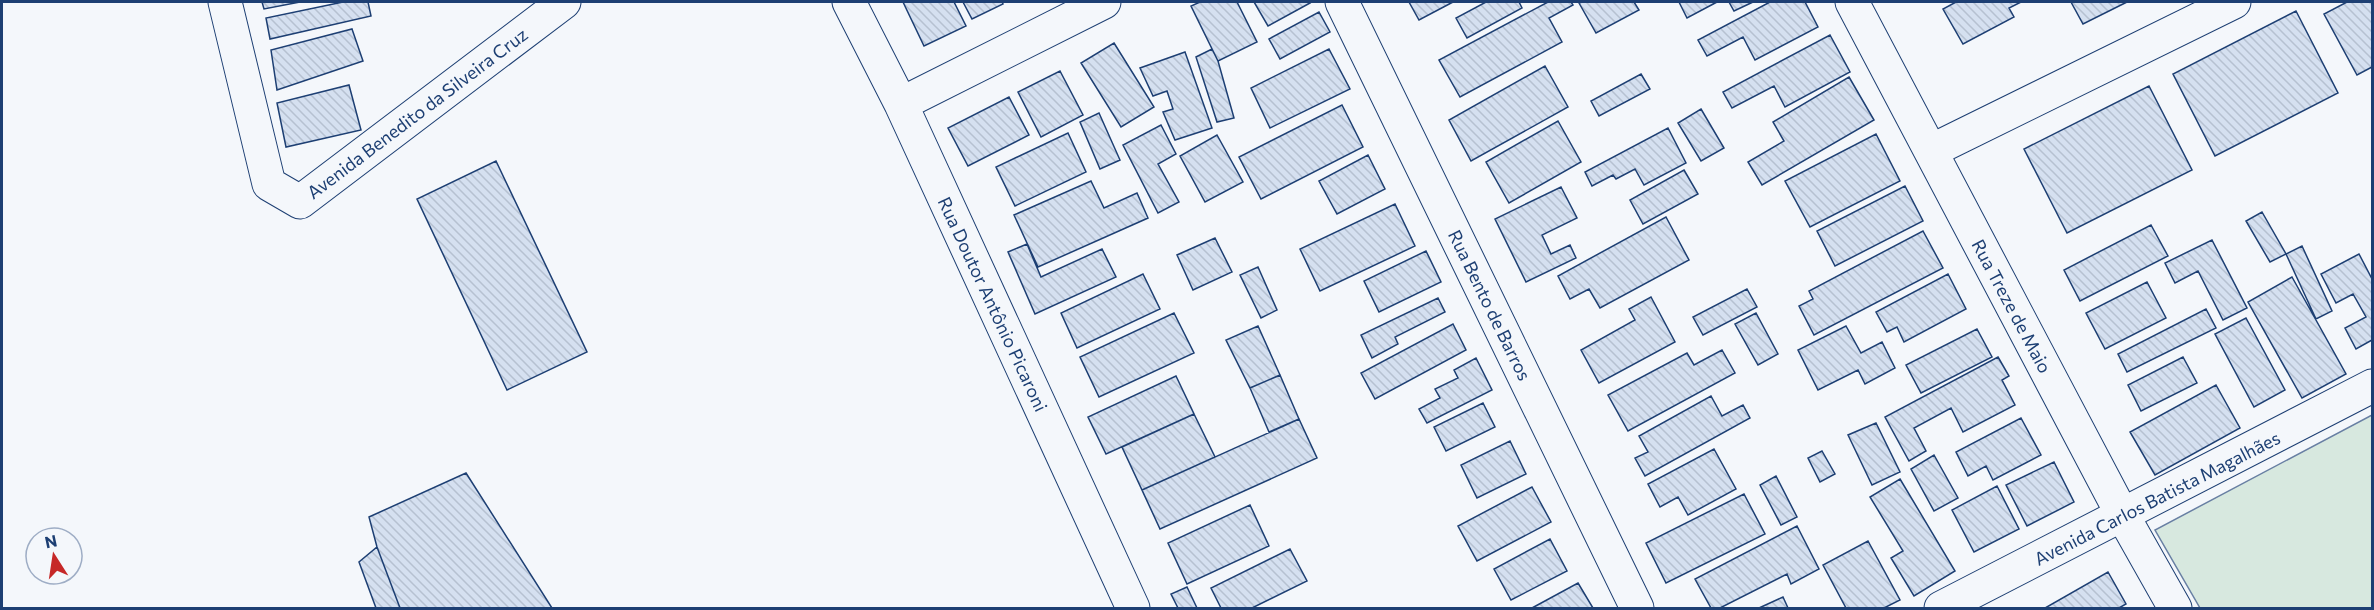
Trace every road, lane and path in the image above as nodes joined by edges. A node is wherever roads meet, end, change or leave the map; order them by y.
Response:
1 (225, 2) edge
2 (564, 2) edge
3 (849, 2) edge
4 (1104, 2) edge
5 (1342, 2) edge
6 (1852, 2) edge
7 (2234, 2) edge
8 (901, 104) junction
9 (1931, 151) junction
10 (2373, 386) edge
11 (2123, 516) junction
12 (1133, 609) edge
13 (1637, 609) edge
14 (1941, 609) edge
15 (2175, 609) edge

1 - 2 street, Avenida Benedito da Silveira Cruz
3 - 8 street, Rua Doutor Antônio Picaroni
4 - 8 street
5 - 13 street, Rua Bento de Barros
6 - 9 street, Rua Treze de Maio
7 - 9 street
8 - 12 street, Rua Doutor Antônio Picaroni
9 - 11 street, Rua Treze de Maio
10 - 11 street, Avenida Carlos Batista Magalhães
11 - 14 street, Avenida Carlos Batista Magalhães
11 - 15 street, Rua Treze de Maio

